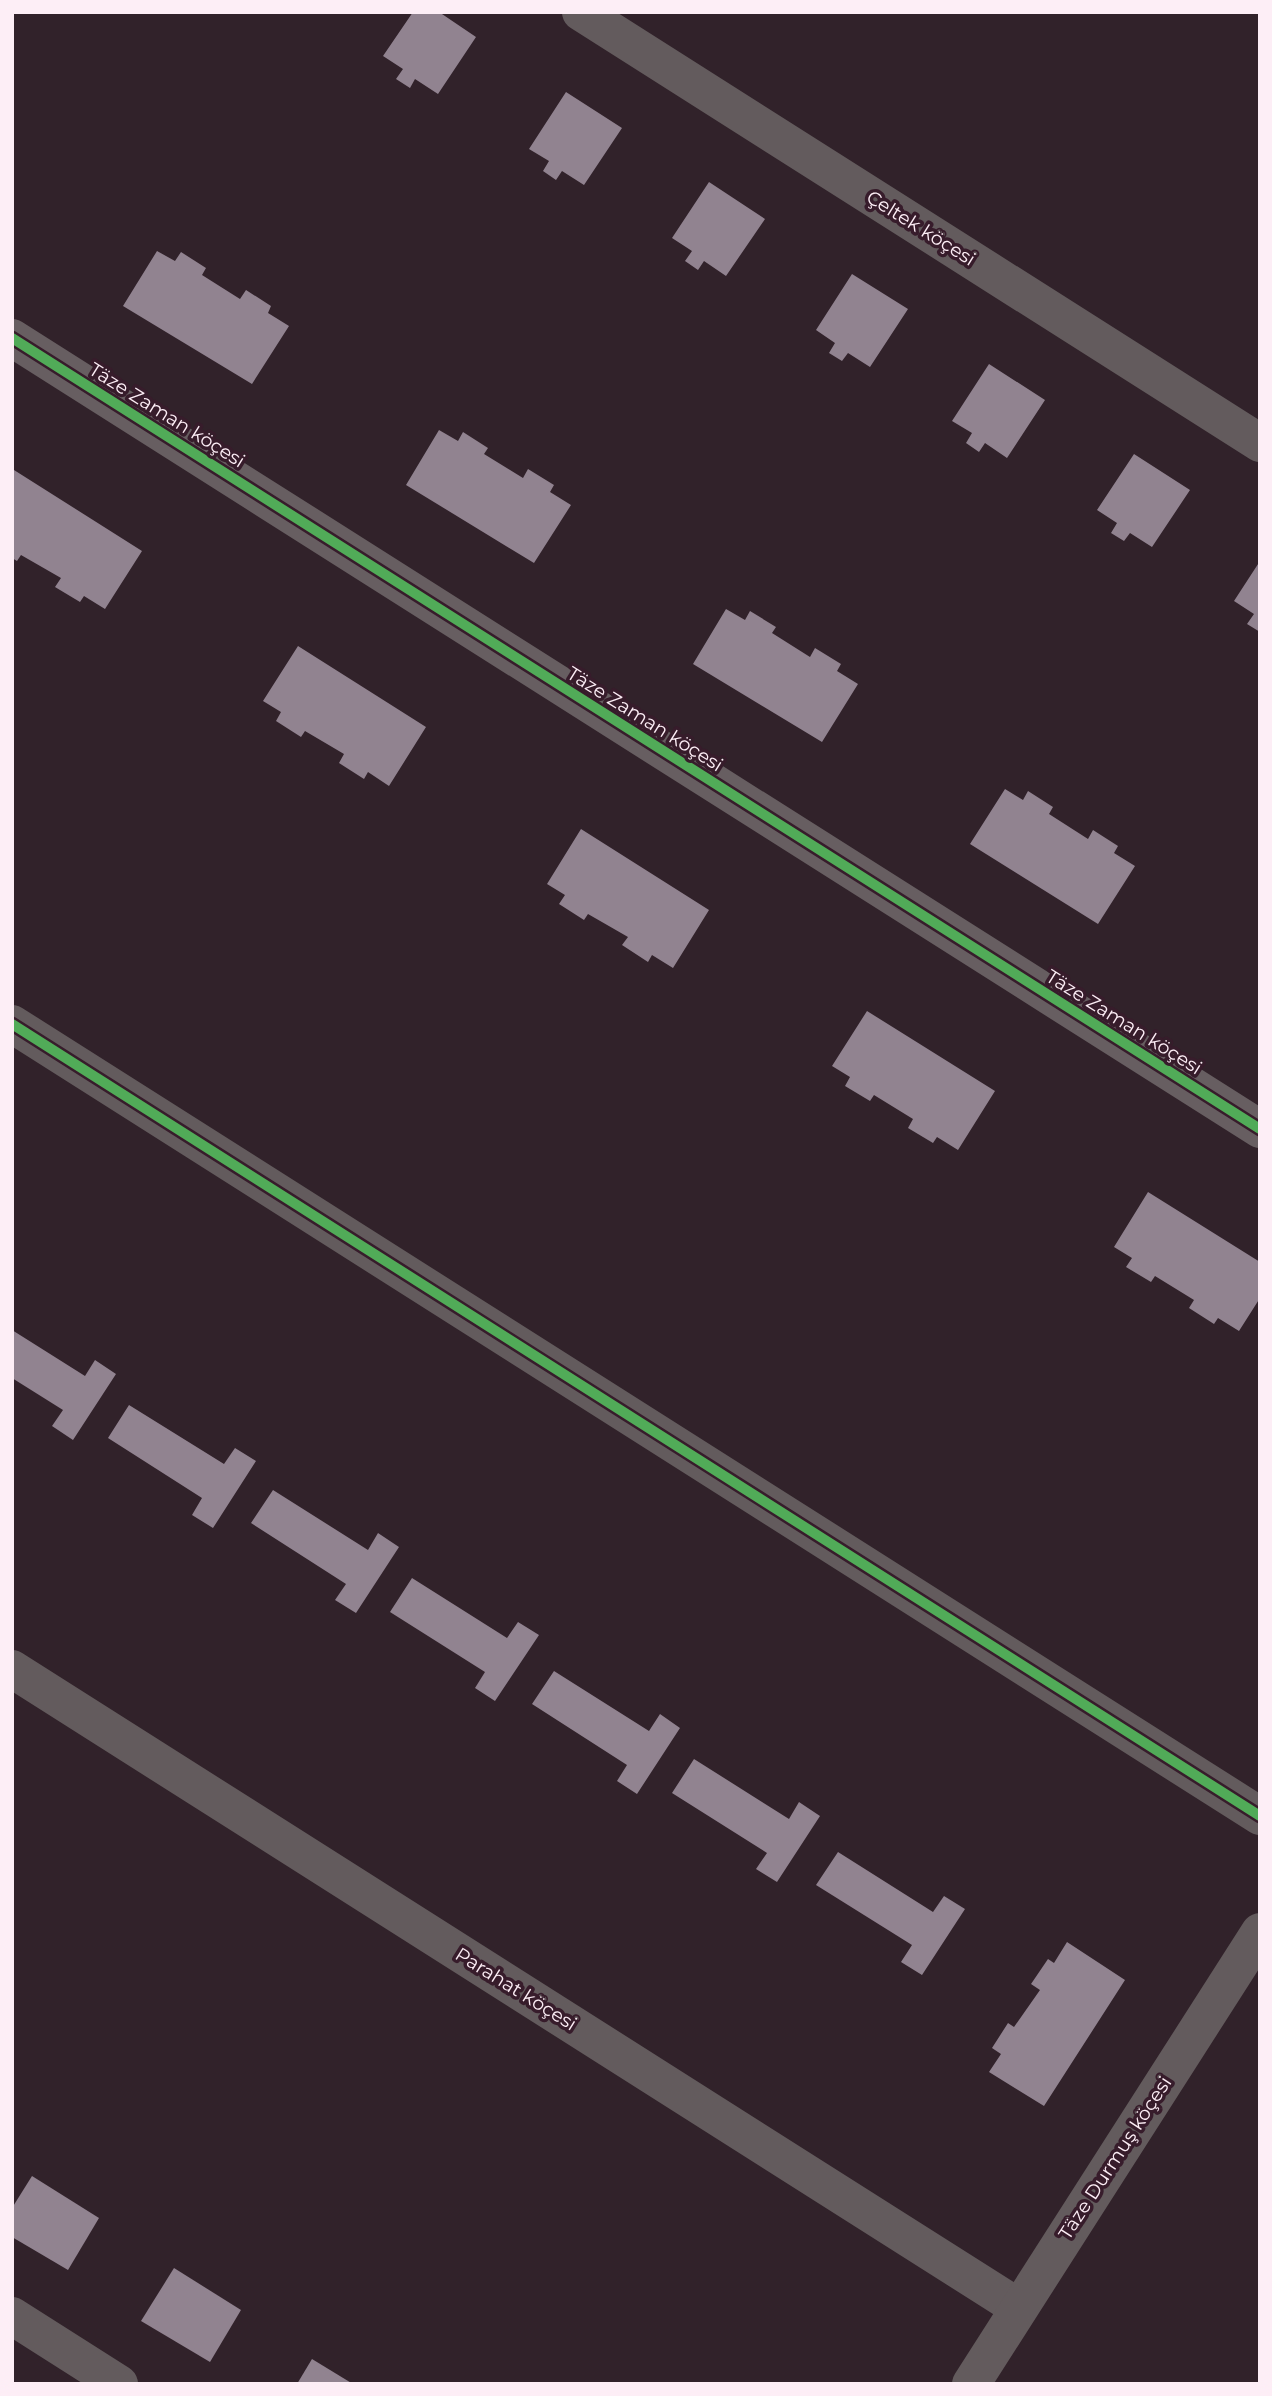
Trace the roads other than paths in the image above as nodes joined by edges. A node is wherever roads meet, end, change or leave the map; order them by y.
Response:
1 (581, 12) edge
2 (12, 338) edge
3 (1260, 443) edge
4 (12, 1024) edge
5 (1260, 1129) edge
6 (12, 1669) edge
7 (1260, 1816) edge
8 (1260, 1932) edge
9 (1019, 2308) junction
10 (12, 2316) edge
11 (119, 2384) edge
12 (971, 2384) edge

1 - 3 street, Çeltek köçesi
2 - 5 street, Täze Zaman köçesi
4 - 7 street
6 - 9 street, Parahat köçesi
8 - 9 street, Täze Durmuş köçesi
9 - 12 street, Täze Durmuş köçesi
10 - 11 street

